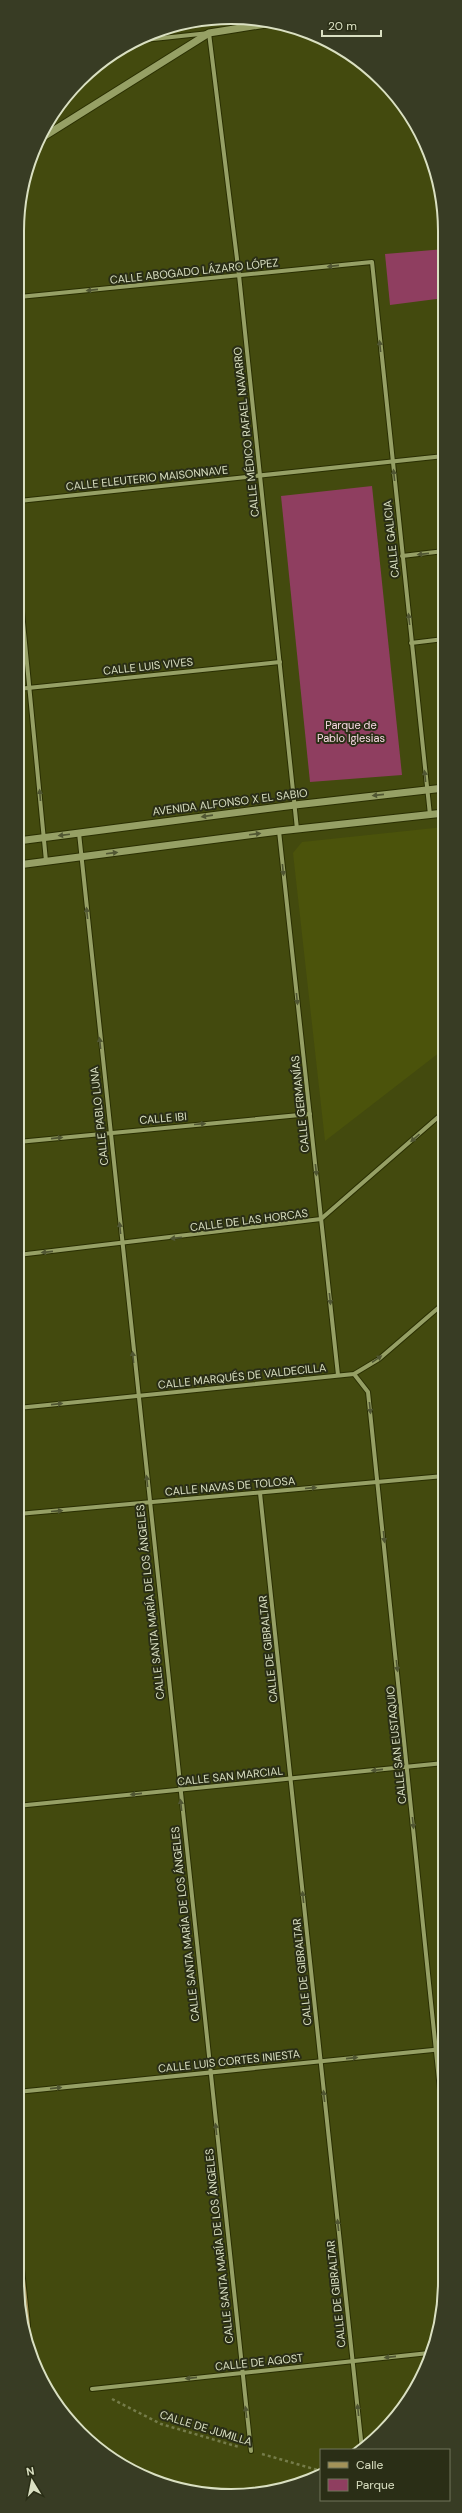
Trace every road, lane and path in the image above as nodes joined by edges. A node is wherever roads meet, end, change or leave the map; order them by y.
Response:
1 (256, 26) edge
2 (209, 33) junction
3 (155, 39) edge
4 (48, 134) edge
5 (372, 262) joint
6 (238, 275) junction
7 (24, 296) edge
8 (438, 457) edge
9 (392, 461) junction
10 (260, 475) junction
11 (24, 500) edge
12 (438, 552) edge
13 (402, 556) junction
14 (24, 629) edge
15 (438, 640) edge
16 (411, 642) junction
17 (280, 662) junction
18 (24, 688) edge
19 (30, 688) junction
20 (438, 789) edge
21 (427, 790) junction
22 (295, 804) junction
23 (438, 814) edge
24 (430, 815) junction
25 (297, 829) junction
26 (279, 831) junction
27 (79, 833) junction
28 (44, 838) junction
29 (24, 840) edge
30 (81, 857) junction
31 (46, 862) junction
32 (24, 864) edge
33 (310, 1114) junction
34 (438, 1117) edge
35 (110, 1132) junction
36 (24, 1141) edge
37 (321, 1219) junction
38 (121, 1244) junction
39 (24, 1254) edge
40 (438, 1308) edge
41 (354, 1374) junction
42 (338, 1375) junction
43 (137, 1396) junction
44 (24, 1407) edge
45 (438, 1477) edge
46 (378, 1482) junction
47 (260, 1492) junction
48 (149, 1502) junction
49 (24, 1513) edge
50 (438, 1764) edge
51 (408, 1767) junction
52 (291, 1778) junction
53 (179, 1790) junction
54 (24, 1805) edge
55 (436, 2050) junction
56 (320, 2061) junction
57 (438, 2070) edge
58 (210, 2072) junction
59 (24, 2091) edge
60 (426, 2352) edge
61 (352, 2361) junction
62 (242, 2373) junction
63 (92, 2389) joint
64 (361, 2443) edge
65 (250, 2450) junction
66 (318, 2470) edge

1 - 2 street
2 - 3 street
2 - 4 street
2 - 6 street, CALLE MÉDICO RAFAEL NAVARRO
5 -> 6 street, CALLE ABOGADO LÁZARO LÓPEZ
9 -> 5 street, CALLE GALICIA
6 -> 7 street, CALLE ABOGADO LÁZARO LÓPEZ
6 - 10 street, CALLE MÉDICO RAFAEL NAVARRO
8 - 9 street, CALLE ELEUTERIO MAISONNAVE
9 - 10 street, CALLE ELEUTERIO MAISONNAVE
13 -> 9 street, CALLE GALICIA
10 - 11 street, CALLE ELEUTERIO MAISONNAVE
10 - 17 street, CALLE MÉDICO RAFAEL NAVARRO
12 -> 13 street
16 -> 13 street, CALLE GALICIA
14 - 19 street
15 - 16 street
21 -> 16 street, CALLE GALICIA
17 - 19 street, CALLE LUIS VIVES
17 - 22 street, CALLE MÉDICO RAFAEL NAVARRO
18 - 19 street, CALLE LUIS VIVES
28 -> 19 street
20 - 21 street, AVENIDA ALFONSO X EL SABIO
21 -> 22 street, AVENIDA ALFONSO X EL SABIO
21 - 24 street, CALLE GALICIA
22 - 25 street, CALLE MÉDICO RAFAEL NAVARRO
22 -> 27 street, AVENIDA ALFONSO X EL SABIO
23 - 24 street
24 - 25 street
25 - 26 street
30 -> 26 street
26 -> 33 street, CALLE GERMANÍAS
27 -> 28 street, AVENIDA ALFONSO X EL SABIO
27 - 30 street, CALLE PABLO LUNA
28 - 29 street, AVENIDA ALFONSO X EL SABIO
28 - 31 street
30 - 31 street
35 -> 30 street, CALLE PABLO LUNA
31 - 32 street
35 -> 33 street, CALLE IBI
33 -> 37 street, CALLE GERMANÍAS
34 -> 37 street, CALLE DE LAS HORCAS
36 -> 35 street, CALLE IBI
38 -> 35 street, CALLE PABLO LUNA
37 -> 38 street, CALLE DE LAS HORCAS
37 -> 42 street, CALLE GERMANÍAS
38 -> 39 street, CALLE DE LAS HORCAS
43 -> 38 street, CALLE PABLO LUNA
41 -> 40 street, CALLE MARQUÉS DE VALDECILLA
41 - 42 street, CALLE MARQUÉS DE VALDECILLA
41 -> 46 street, CALLE SAN EUSTAQUIO
42 - 43 street, CALLE MARQUÉS DE VALDECILLA
44 -> 43 street, CALLE MARQUÉS DE VALDECILLA
48 -> 43 street, CALLE SANTA MARÍA DE LOS ÁNGELES
45 - 46 street, CALLE NAVAS DE TOLOSA
47 -> 46 street, CALLE NAVAS DE TOLOSA
46 -> 51 street, CALLE SAN EUSTAQUIO
47 - 48 street, CALLE NAVAS DE TOLOSA
47 - 52 street, CALLE DE GIBRALTAR
49 -> 48 street, CALLE NAVAS DE TOLOSA
48 - 53 street, CALLE SANTA MARÍA DE LOS ÁNGELES
50 - 51 street, CALLE SAN MARCIAL
51 -> 52 street, CALLE SAN MARCIAL
51 -> 55 street, CALLE SAN EUSTAQUIO
52 - 53 street, CALLE SAN MARCIAL
56 -> 52 street, CALLE DE GIBRALTAR
53 -> 54 street, CALLE SAN MARCIAL
58 -> 53 street, CALLE SANTA MARÍA DE LOS ÁNGELES
56 -> 55 street, CALLE LUIS CORTES INIESTA
55 - 57 street, CALLE SAN EUSTAQUIO
56 - 58 street, CALLE LUIS CORTES INIESTA
61 -> 56 street, CALLE DE GIBRALTAR
59 -> 58 street, CALLE LUIS CORTES INIESTA
62 -> 58 street, CALLE SANTA MARÍA DE LOS ÁNGELES
60 -> 61 street, CALLE DE AGOST
61 - 62 street, CALLE DE AGOST
64 -> 61 street, CALLE DE GIBRALTAR
62 -> 63 street, CALLE DE AGOST
65 -> 62 street, CALLE SANTA MARÍA DE LOS ÁNGELES
63 - 65 path, CALLE DE JUMILLA
65 - 66 path, CALLE DE JUMILLA

